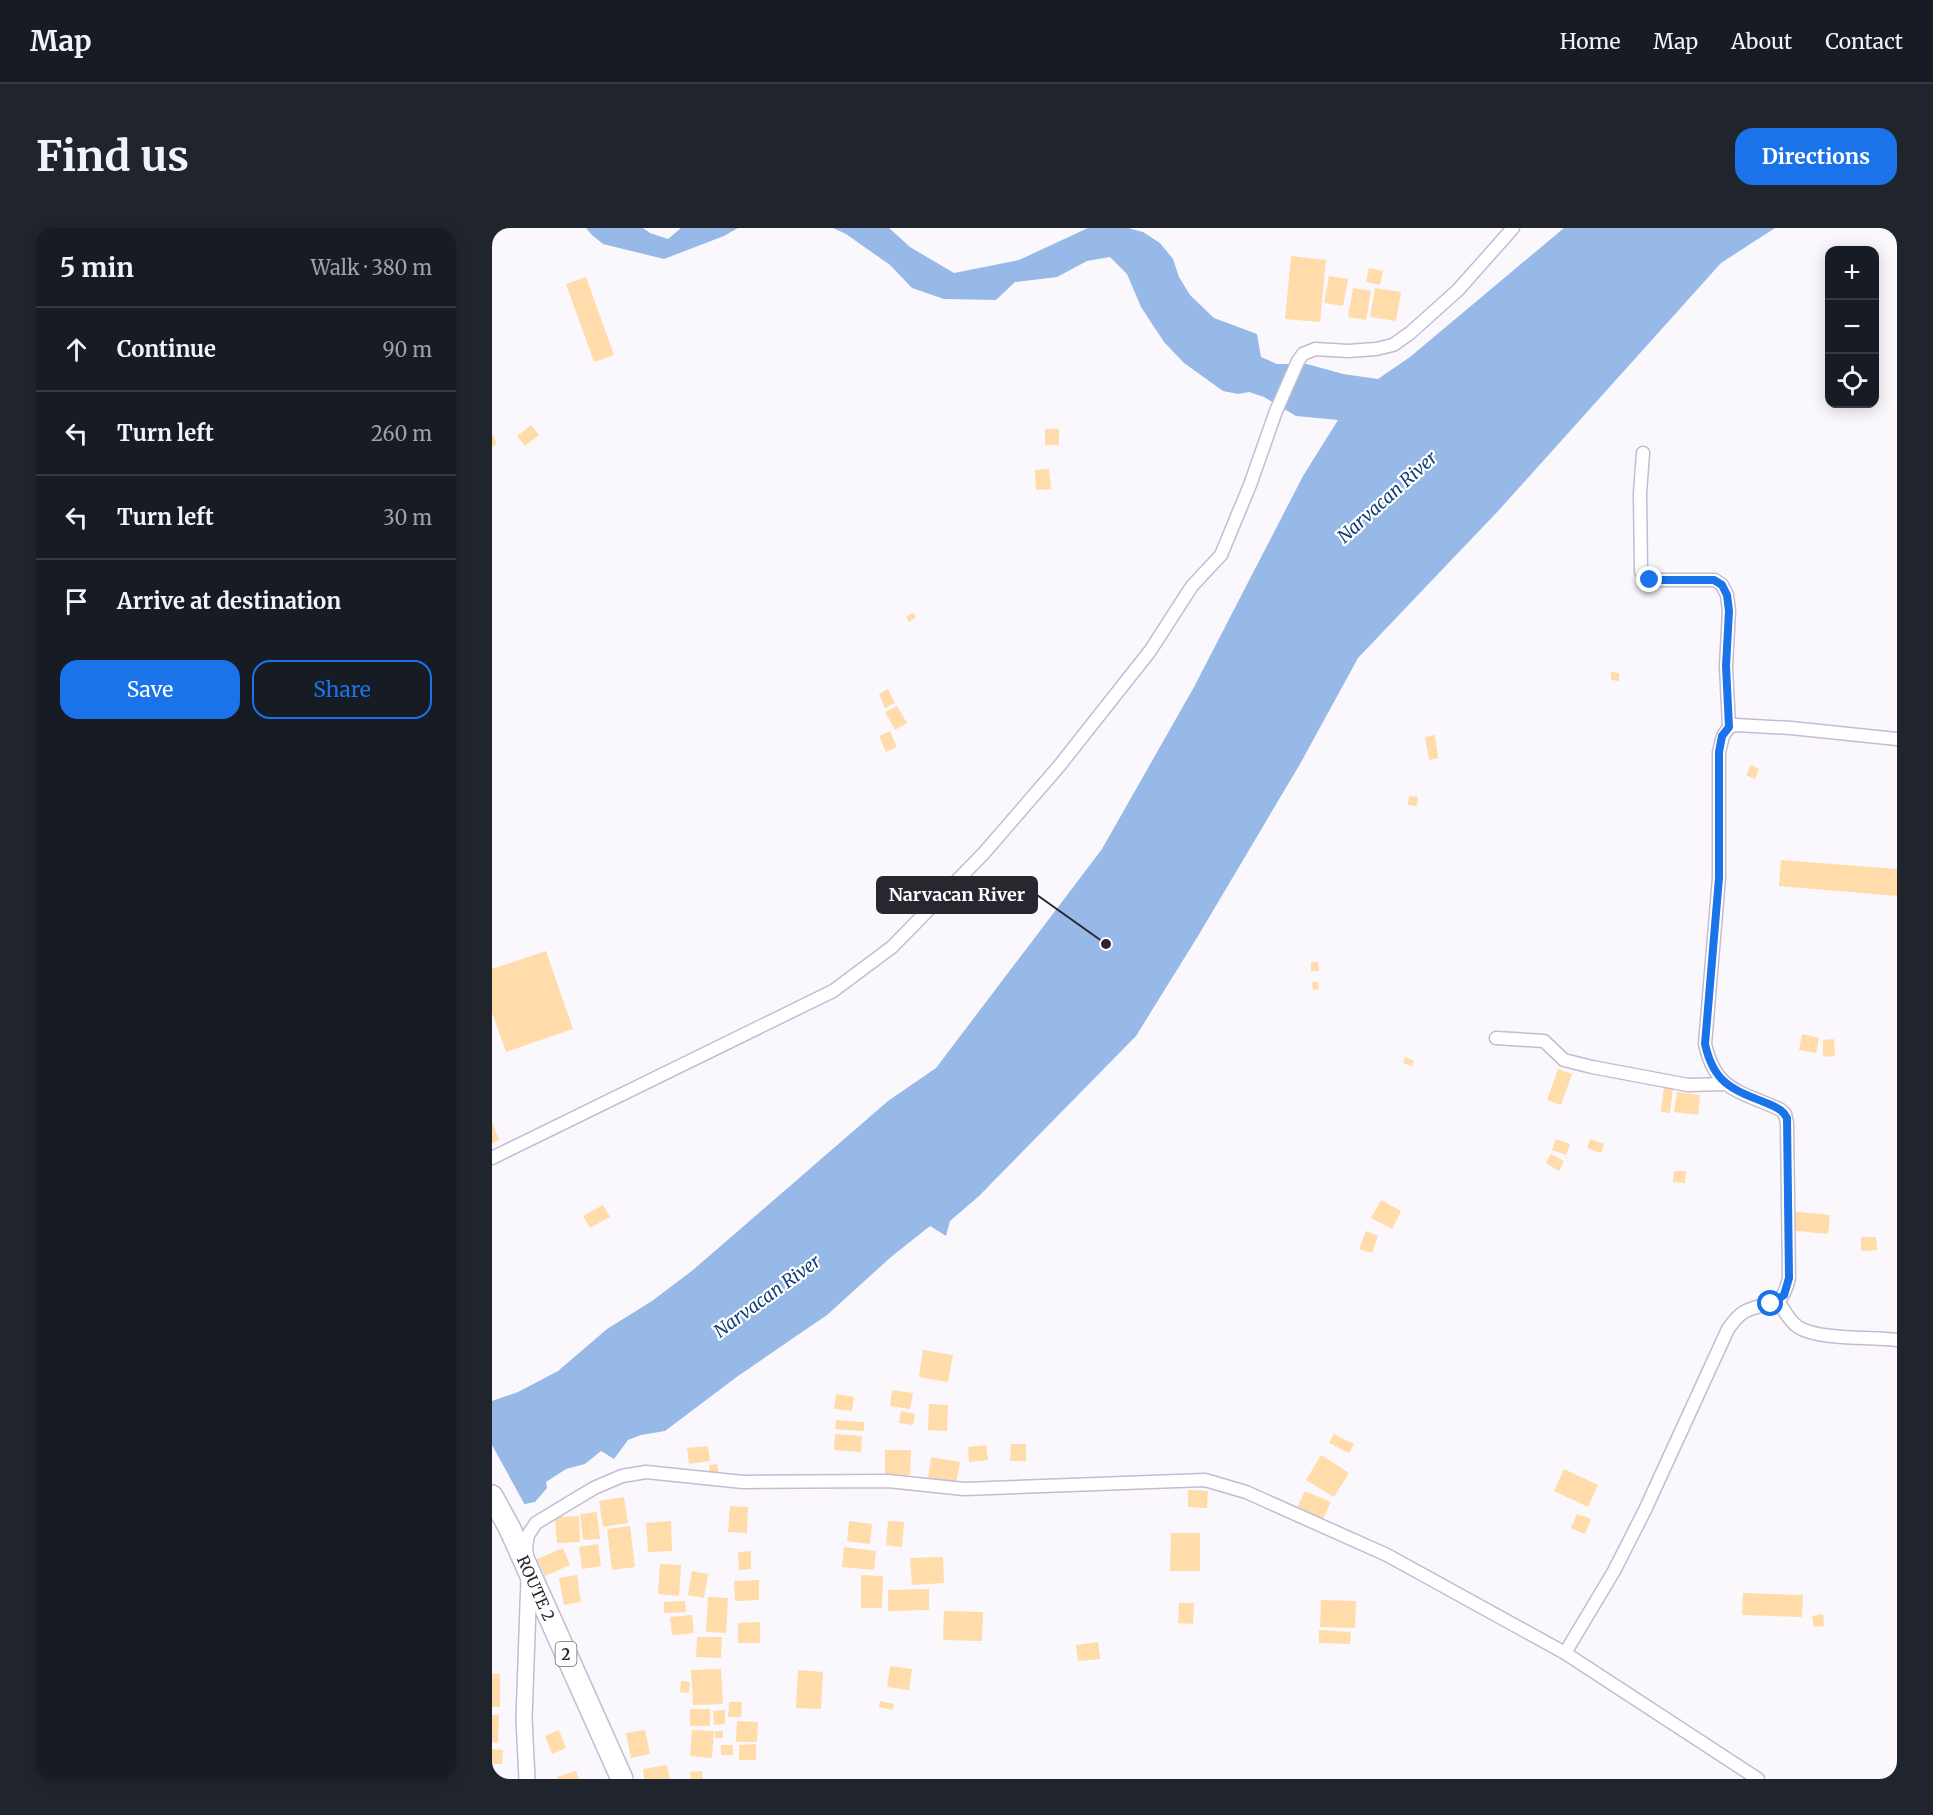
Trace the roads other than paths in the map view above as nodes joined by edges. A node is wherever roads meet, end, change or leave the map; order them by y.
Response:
1 (1513, 228) edge
2 (1643, 453) dead end
3 (1729, 727) junction
4 (1897, 739) edge
5 (1496, 1038) dead end
6 (1725, 1084) junction
7 (492, 1158) edge
8 (1778, 1301) junction
9 (1897, 1340) edge
10 (492, 1496) edge
11 (530, 1575) junction
12 (1565, 1653) junction
13 (527, 1779) edge
14 (622, 1779) edge
15 (1758, 1779) edge

1 - 7 street
2 - 3 street
3 - 4 street
3 - 6 street
5 - 6 street
6 - 8 street
8 - 9 street
8 - 12 street
10 - 11 highway, ROUTE 2 / 2
11 - 12 street
11 - 13 street
11 - 14 highway, ROUTE 2 / 2
12 - 15 street

